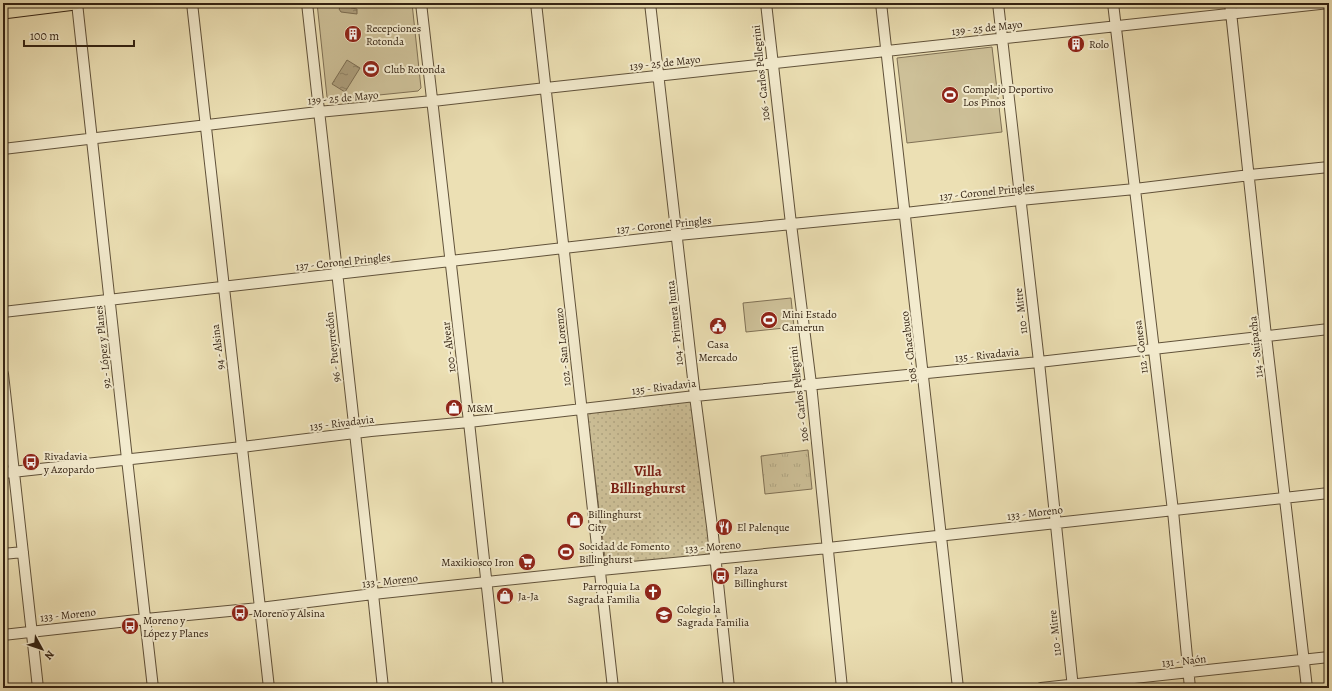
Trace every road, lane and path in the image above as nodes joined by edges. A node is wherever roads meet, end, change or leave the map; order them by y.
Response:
1 (76, 3) edge
2 (192, 3) edge
3 (307, 3) edge
4 (422, 3) edge
5 (536, 3) edge
6 (650, 3) edge
7 (766, 3) edge
8 (881, 3) edge
9 (998, 3) edge
10 (1113, 3) edge
11 (1329, 3) edge
12 (6, 8) edge
13 (1231, 8) edge
14 (1115, 26) junction
15 (1002, 38) junction
16 (886, 51) junction
17 (772, 64) junction
18 (658, 76) junction
19 (546, 88) junction
20 (433, 101) junction
21 (318, 112) junction
22 (206, 124) junction
23 (92, 137) junction
24 (3, 148) edge
25 (1329, 168) edge
26 (1250, 175) junction
27 (1135, 189) junction
28 (1020, 200) junction
29 (905, 213) junction
30 (790, 224) junction
31 (678, 235) junction
32 (564, 249) junction
33 (451, 262) junction
34 (337, 275) junction
35 (223, 286) junction
36 (110, 299) junction
37 (3, 312) edge
38 (1329, 329) edge
39 (1266, 336) junction
40 (1154, 348) junction
41 (1039, 362) junction
42 (3, 374) edge
43 (924, 374) junction
44 (811, 384) junction
45 (695, 396) junction
46 (582, 409) junction
47 (469, 422) junction
48 (355, 434) junction
49 (242, 447) junction
50 (127, 459) junction
51 (15, 471) junction
52 (3, 472) edge
53 (1329, 493) edge
54 (1285, 498) junction
55 (1173, 511) junction
56 (1055, 523) junction
57 (942, 536) junction
58 (828, 548) junction
59 (23, 552) junction
60 (3, 554) edge
61 (714, 559) junction
62 (601, 570) junction
63 (486, 583) junction
64 (373, 594) junction
65 (260, 608) junction
66 (146, 619) junction
67 (33, 631) junction
68 (3, 635) edge
69 (1329, 657) edge
70 (1304, 660) junction
71 (1189, 673) junction
72 (1073, 686) edge
73 (38, 688) edge
74 (153, 688) edge
75 (269, 688) edge
76 (383, 688) edge
77 (498, 688) edge
78 (613, 688) edge
79 (729, 688) edge
80 (842, 688) edge
81 (958, 688) edge
82 (1041, 688) edge
83 (1190, 688) edge
84 (1307, 688) edge

1 - 12 main road
1 - 23 street, 92 - López y Planes
2 - 22 street, 94 - Alsina
3 - 21 street, 96 - Pueyrredón
4 - 20 street, 100 - Alvear
5 - 19 street, 102 - San Lorenzo
6 - 18 street, 104 - Primera Junta
7 - 17 street, 106 - Carlos Pellegrini
8 - 16 street, 108 - Chacabuco
9 - 15 street, 110 - Mitre
10 - 14 street, 112 - Conesa
11 - 13 street, 139 - 25 de Mayo
13 - 14 street, 139 - 25 de Mayo
13 - 26 street, 114 - Suipacha
14 - 15 street, 139 - 25 de Mayo
14 - 27 street, 112 - Conesa
15 - 16 street, 139 - 25 de Mayo
15 - 28 street, 110 - Mitre
16 - 17 street, 139 - 25 de Mayo
16 - 29 street, 108 - Chacabuco
17 - 18 street, 139 - 25 de Mayo
17 - 30 street, 106 - Carlos Pellegrini
18 - 19 street, 139 - 25 de Mayo
18 - 31 street, 104 - Primera Junta
19 - 20 street, 139 - 25 de Mayo
19 - 32 street, 102 - San Lorenzo
20 - 21 street, 139 - 25 de Mayo
20 - 33 street, 100 - Alvear
21 - 22 street, 139 - 25 de Mayo
21 - 34 street, 96 - Pueyrredón
22 - 23 street, 139 - 25 de Mayo
22 - 35 street, 94 - Alsina
23 - 24 street, 139 - 25 de Mayo
23 - 36 street, 92 - López y Planes
25 - 26 street, 137 - Coronel Pringles
26 - 27 street, 137 - Coronel Pringles
26 - 39 street, 114 - Suipacha
27 - 28 street, 137 - Coronel Pringles
27 - 40 street, 112 - Conesa
28 - 29 street, 137 - Coronel Pringles
28 - 41 street, 110 - Mitre
29 - 30 street, 137 - Coronel Pringles
29 - 43 street, 108 - Chacabuco
30 - 31 street, 137 - Coronel Pringles
30 - 44 street, 106 - Carlos Pellegrini
31 - 32 street, 137 - Coronel Pringles
31 - 45 street, 104 - Primera Junta
32 - 33 street, 137 - Coronel Pringles
32 - 46 street, 102 - San Lorenzo
33 - 34 street, 137 - Coronel Pringles
33 - 47 street, 100 - Alvear
34 - 35 street, 137 - Coronel Pringles
34 - 48 street, 96 - Pueyrredón
35 - 36 street, 137 - Coronel Pringles
35 - 49 street, 94 - Alsina
36 - 37 street, 137 - Coronel Pringles
36 - 50 street, 92 - López y Planes
38 - 39 street, 135 - Rivadavia
39 - 40 street, 135 - Rivadavia
39 - 54 street, 114 - Suipacha
40 - 41 street, 135 - Rivadavia
40 - 55 street, 112 - Conesa
41 - 43 street, 135 - Rivadavia
41 - 56 street, 110 - Mitre
42 - 51 street
43 - 44 street, 135 - Rivadavia
43 - 57 street, 108 - Chacabuco
44 - 45 street, 135 - Rivadavia
44 - 58 street, 106 - Carlos Pellegrini
45 - 46 street, 135 - Rivadavia
45 - 61 street, 104 - Primera Junta
46 - 47 street, 135 - Rivadavia
46 - 62 street, 102 - San Lorenzo
47 - 48 street, 135 - Rivadavia
47 - 63 street, 100 - Alvear
48 - 49 street, 135 - Rivadavia
48 - 64 street, 96 - Pueyrredón
49 - 50 street, 135 - Rivadavia
49 - 65 street, 94 - Alsina
50 - 51 street, 135 - Rivadavia
50 - 66 street, 92 - López y Planes
51 - 52 street, 135 - Rivadavia
51 - 59 street
53 - 54 street, 133 - Moreno
54 - 55 street, 133 - Moreno
54 - 70 street, 114 - Suipacha
55 - 56 street, 133 - Moreno
55 - 71 street, 112 - Conesa
56 - 57 street, 133 - Moreno
56 - 72 street, 110 - Mitre
57 - 58 street, 133 - Moreno
57 - 81 street, 108 - Chacabuco
58 - 61 street, 133 - Moreno
58 - 80 street, 106 - Carlos Pellegrini
59 - 60 street
59 - 67 street
61 - 62 street, 133 - Moreno
61 - 79 street, 104 - Primera Junta
62 - 63 street, 133 - Moreno
62 - 78 street, 102 - San Lorenzo
63 - 64 street, 133 - Moreno
63 - 77 street, 100 - Alvear
64 - 65 street, 133 - Moreno
64 - 76 street, 96 - Pueyrredón
65 - 66 street, 133 - Moreno
65 - 75 street, 94 - Alsina
66 - 67 street, 133 - Moreno
66 - 74 street, 92 - López y Planes
67 - 68 street, 133 - Moreno
67 - 73 street
69 - 70 street, 131 - Naón
70 - 71 street, 131 - Naón
70 - 84 street, 114 - Suipacha
71 - 72 street, 131 - Naón
71 - 83 street, 112 - Conesa
72 - 82 street, 131 - Naón

